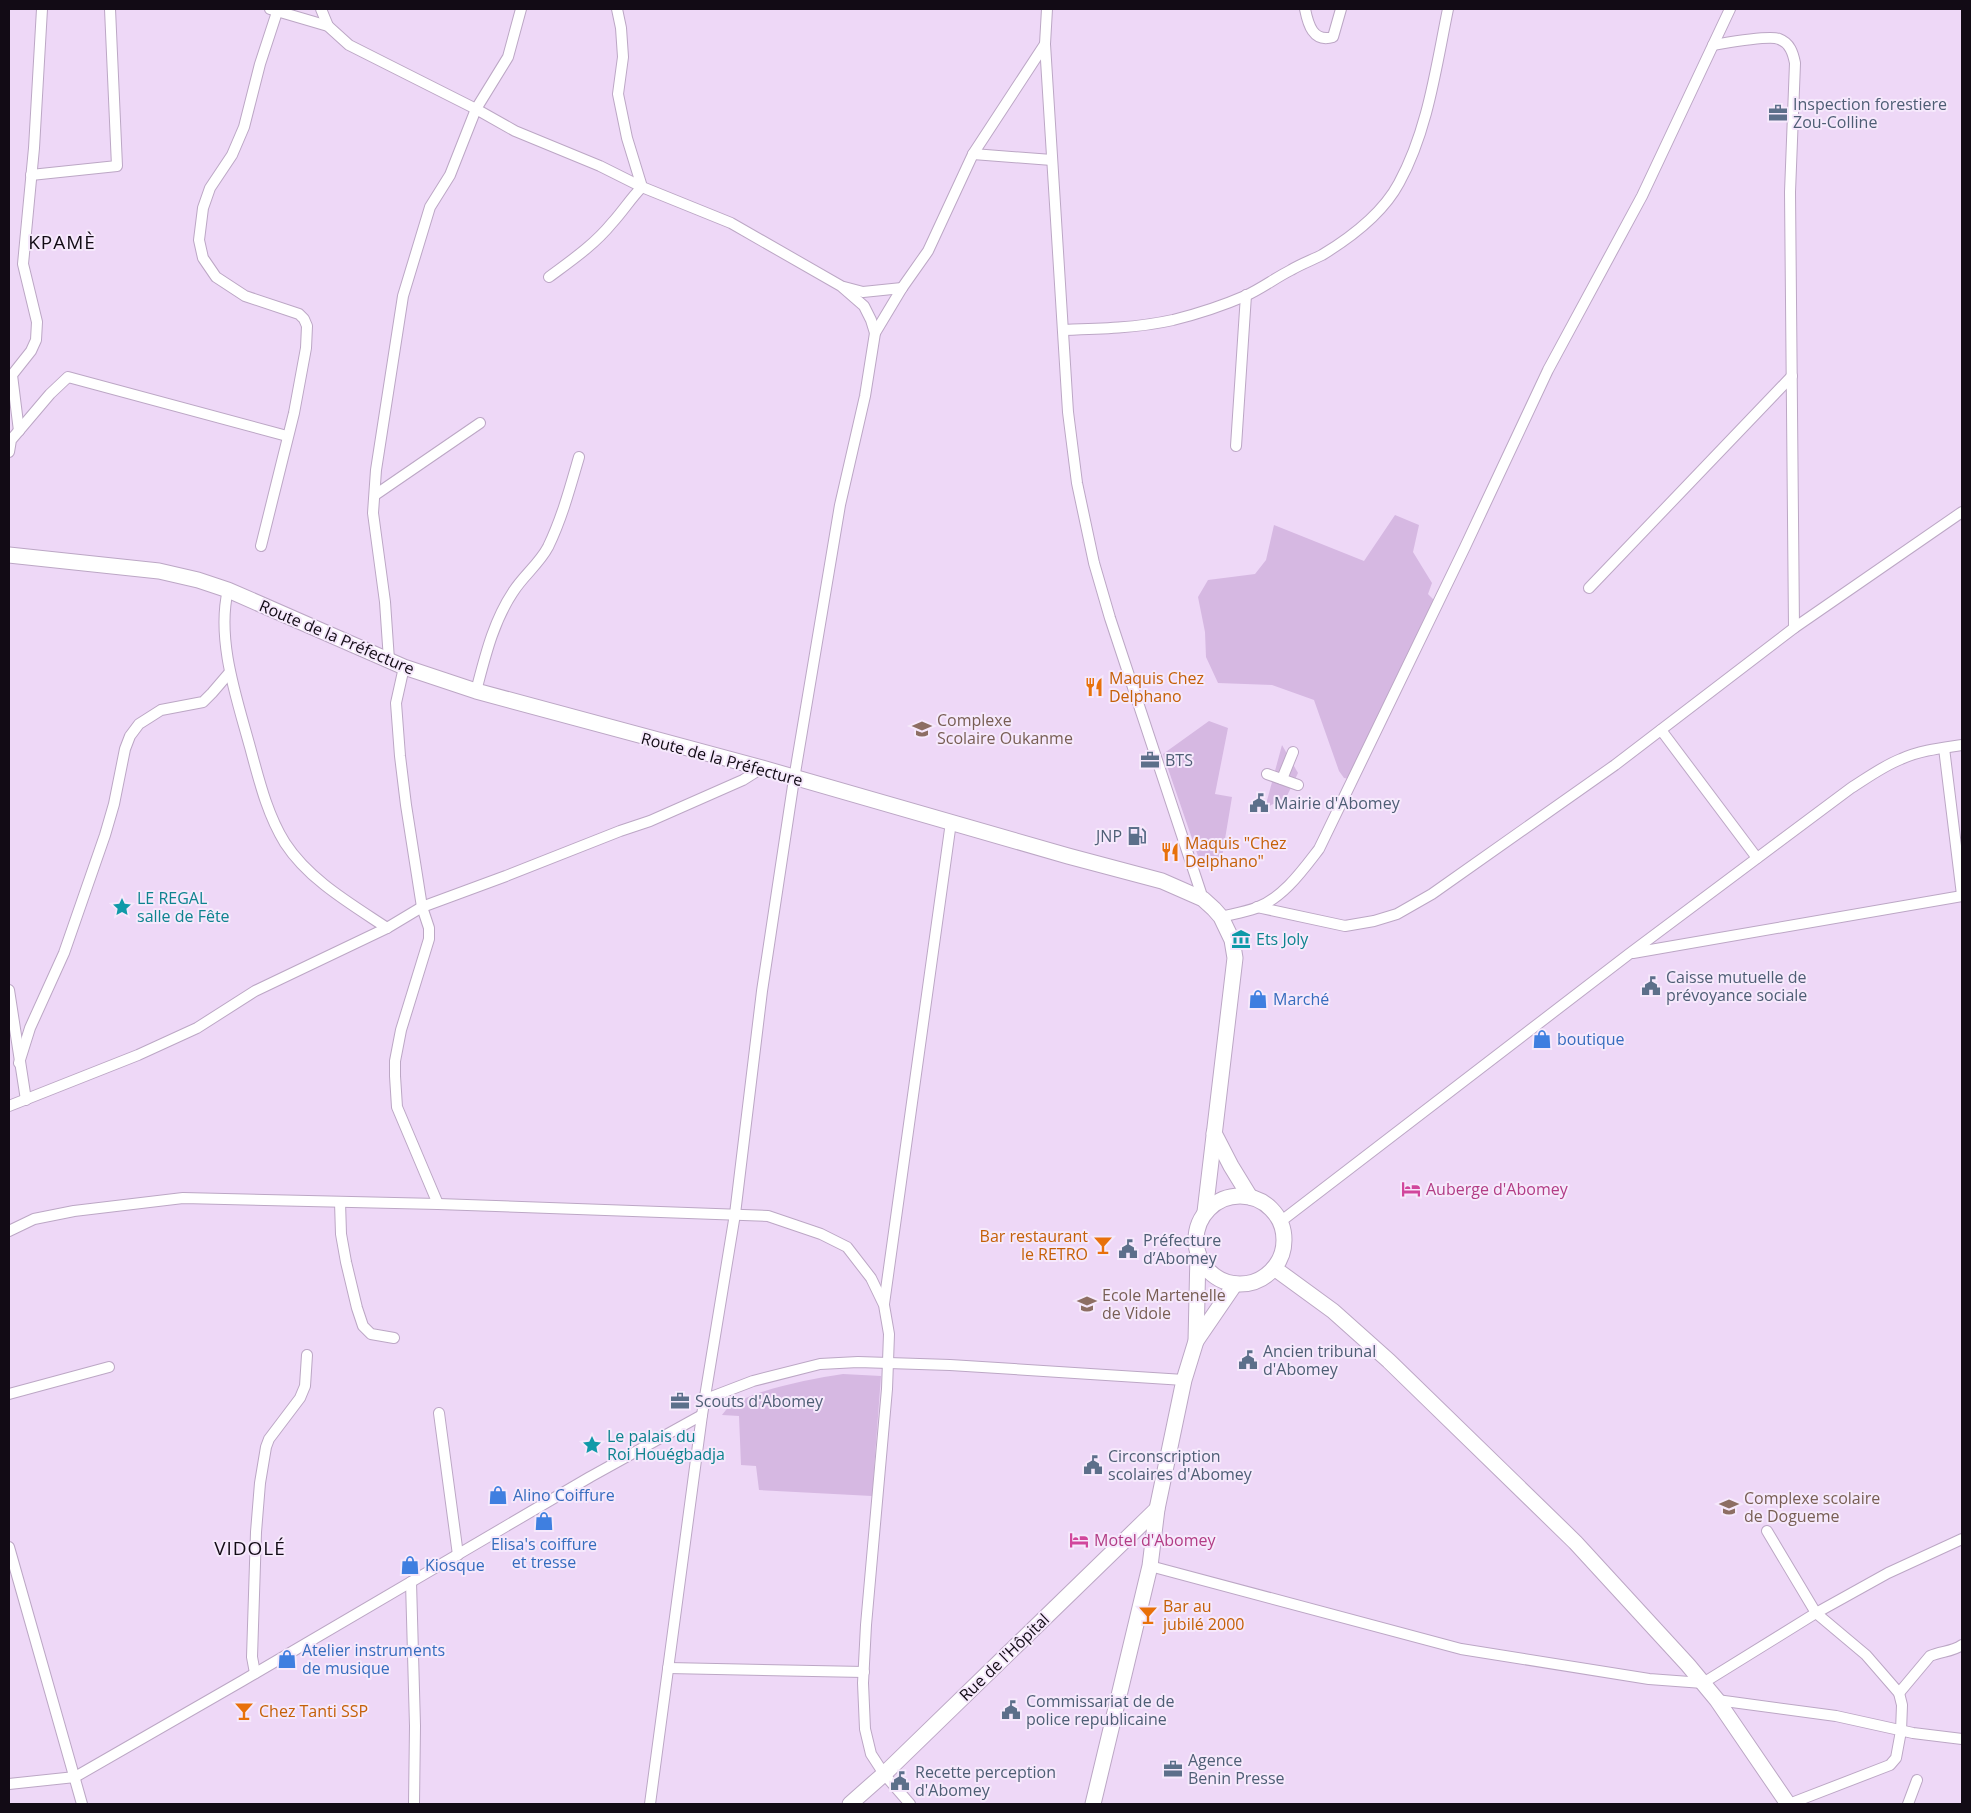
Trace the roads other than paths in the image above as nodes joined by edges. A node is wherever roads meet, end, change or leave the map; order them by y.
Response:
1 (42, 9) edge
2 (110, 9) edge
3 (275, 9) edge
4 (321, 9) edge
5 (521, 9) edge
6 (617, 9) edge
7 (1047, 9) edge
8 (1305, 9) edge
9 (1341, 9) edge
10 (1448, 9) edge
11 (1730, 9) edge
12 (328, 26) junction
13 (1045, 44) junction
14 (1713, 45) junction
15 (476, 109) junction
16 (973, 154) junction
17 (1052, 160) junction
18 (31, 175) junction
19 (642, 187) junction
20 (550, 277) dead end
21 (841, 286) junction
22 (902, 288) junction
23 (1246, 295) junction
24 (1063, 330) junction
25 (875, 333) junction
26 (1792, 376) junction
27 (480, 423) dead end
28 (19, 431) junction
29 (287, 436) junction
30 (1236, 446) dead end
31 (9, 452) edge
32 (579, 457) dead end
33 (375, 494) junction
34 (1962, 512) edge
35 (261, 546) dead end
36 (9, 555) edge
37 (1589, 588) dead end
38 (228, 590) junction
39 (1794, 628) junction
40 (388, 660) junction
41 (404, 667) junction
42 (230, 672) junction
43 (476, 692) junction
44 (1661, 730) junction
45 (1962, 745) edge
46 (1944, 748) junction
47 (1294, 752) dead end
48 (762, 768) junction
49 (1267, 774) dead end
50 (794, 779) junction
51 (1282, 779) junction
52 (1298, 785) dead end
53 (951, 822) junction
54 (1757, 858) junction
55 (1962, 895) edge
56 (1203, 899) junction
57 (422, 907) junction
58 (1257, 908) junction
59 (1221, 917) junction
60 (387, 928) junction
61 (1629, 954) junction
62 (9, 990) edge
63 (20, 1063) junction
64 (26, 1100) junction
65 (9, 1106) edge
66 (1214, 1133) junction
67 (1250, 1197) junction
68 (340, 1202) junction
69 (438, 1204) junction
70 (1205, 1212) junction
71 (735, 1214) junction
72 (1280, 1222) junction
73 (9, 1231) edge
74 (1198, 1253) junction
75 (1274, 1268) junction
76 (1235, 1284) junction
77 (884, 1305) junction
78 (394, 1338) dead end
79 (1196, 1341) junction
80 (307, 1355) dead end
81 (888, 1363) junction
82 (109, 1367) dead end
83 (1184, 1380) junction
84 (9, 1394) edge
85 (706, 1399) junction
86 (439, 1413) dead end
87 (702, 1415) junction
88 (1157, 1509) junction
89 (1767, 1531) dead end
90 (1962, 1539) edge
91 (9, 1547) edge
92 (458, 1555) junction
93 (1150, 1566) junction
94 (411, 1582) junction
95 (1816, 1613) junction
96 (1962, 1645) edge
97 (668, 1668) junction
98 (864, 1672) junction
99 (255, 1673) junction
100 (1703, 1683) junction
101 (1899, 1693) junction
102 (1717, 1700) junction
103 (1901, 1731) junction
104 (1962, 1739) edge
105 (884, 1774) junction
106 (75, 1777) junction
107 (1917, 1780) dead end
108 (9, 1784) edge
109 (82, 1804) edge
110 (414, 1804) edge
111 (650, 1804) edge
112 (850, 1804) edge
113 (910, 1804) edge
114 (1093, 1804) edge
115 (1788, 1804) edge
116 (1908, 1804) edge

1 - 18 street
2 - 18 street
3 - 12 street
3 - 29 street
4 - 12 street
5 - 15 street
6 - 19 street
7 - 13 street
8 - 9 street
10 - 23 street
11 - 14 street
12 - 15 street
13 - 16 street
13 - 17 street
14 - 26 street
14 - 58 street
15 - 19 street
15 - 33 street
16 - 17 street
16 - 22 street
17 - 24 street
18 - 28 street
19 - 20 street
19 - 21 street
21 - 22 street
21 - 25 street
22 - 25 street
23 - 24 street
23 - 30 street
24 - 56 street
25 - 50 street
26 - 37 street
26 - 39 street
27 - 33 street
28 - 29 street
28 - 31 street
29 - 35 street
32 - 43 street
33 - 40 street
34 - 39 street
36 - 38 street, Route de la Préfecture
38 - 40 street, Route de la Préfecture
38 - 42 street
39 - 44 street
40 - 41 street, Route de la Préfecture
41 - 43 street, Route de la Préfecture
41 - 57 street
42 - 60 street
42 - 63 street
43 - 48 street, Route de la Préfecture
44 - 54 street
44 - 58 street
45 - 46 street
46 - 54 street
46 - 55 street
47 - 51 street
48 - 50 street, Route de la Préfecture
48 - 57 street
49 - 51 street
50 - 53 street, Route de la Préfecture
50 - 71 street
51 - 52 street
53 - 56 street, Route de la Préfecture
53 - 77 street
54 - 61 street
55 - 61 street
56 - 59 street, Route de la Préfecture
57 - 60 street
57 - 69 street
58 - 59 street
59 - 66 street, Route de la Préfecture
60 - 64 street
61 - 72 street
62 - 63 street
63 - 64 street
64 - 65 street
66 - 67 street
66 - 70 street, Route de la Préfecture
67 - 70 street
67 - 72 street
68 - 69 street
68 - 73 street
68 - 78 street
69 - 71 street
70 - 74 street
71 - 77 street
71 - 85 street
72 - 75 street
74 - 76 street
74 - 79 street
75 - 76 street
75 - 100 street
76 - 79 street
77 - 81 street
79 - 83 street
80 - 99 street
81 - 83 street
81 - 85 street
81 - 98 street
82 - 84 street
83 - 88 street
85 - 87 street
86 - 92 street
87 - 92 street
87 - 97 street
88 - 93 street
88 - 105 street, Rue de l'Hôpital
89 - 95 street
90 - 95 street
91 - 106 street
92 - 94 street
93 - 100 street
93 - 114 street
94 - 99 street
94 - 110 street
95 - 100 street
95 - 101 street
96 - 101 street
97 - 98 street
97 - 111 street
98 - 105 street
99 - 106 street
100 - 102 street
101 - 103 street
102 - 103 street
102 - 115 street
103 - 104 street
103 - 115 street
105 - 112 street, Rue de l'Hôpital
105 - 113 street
106 - 108 street
106 - 109 street
107 - 116 street

